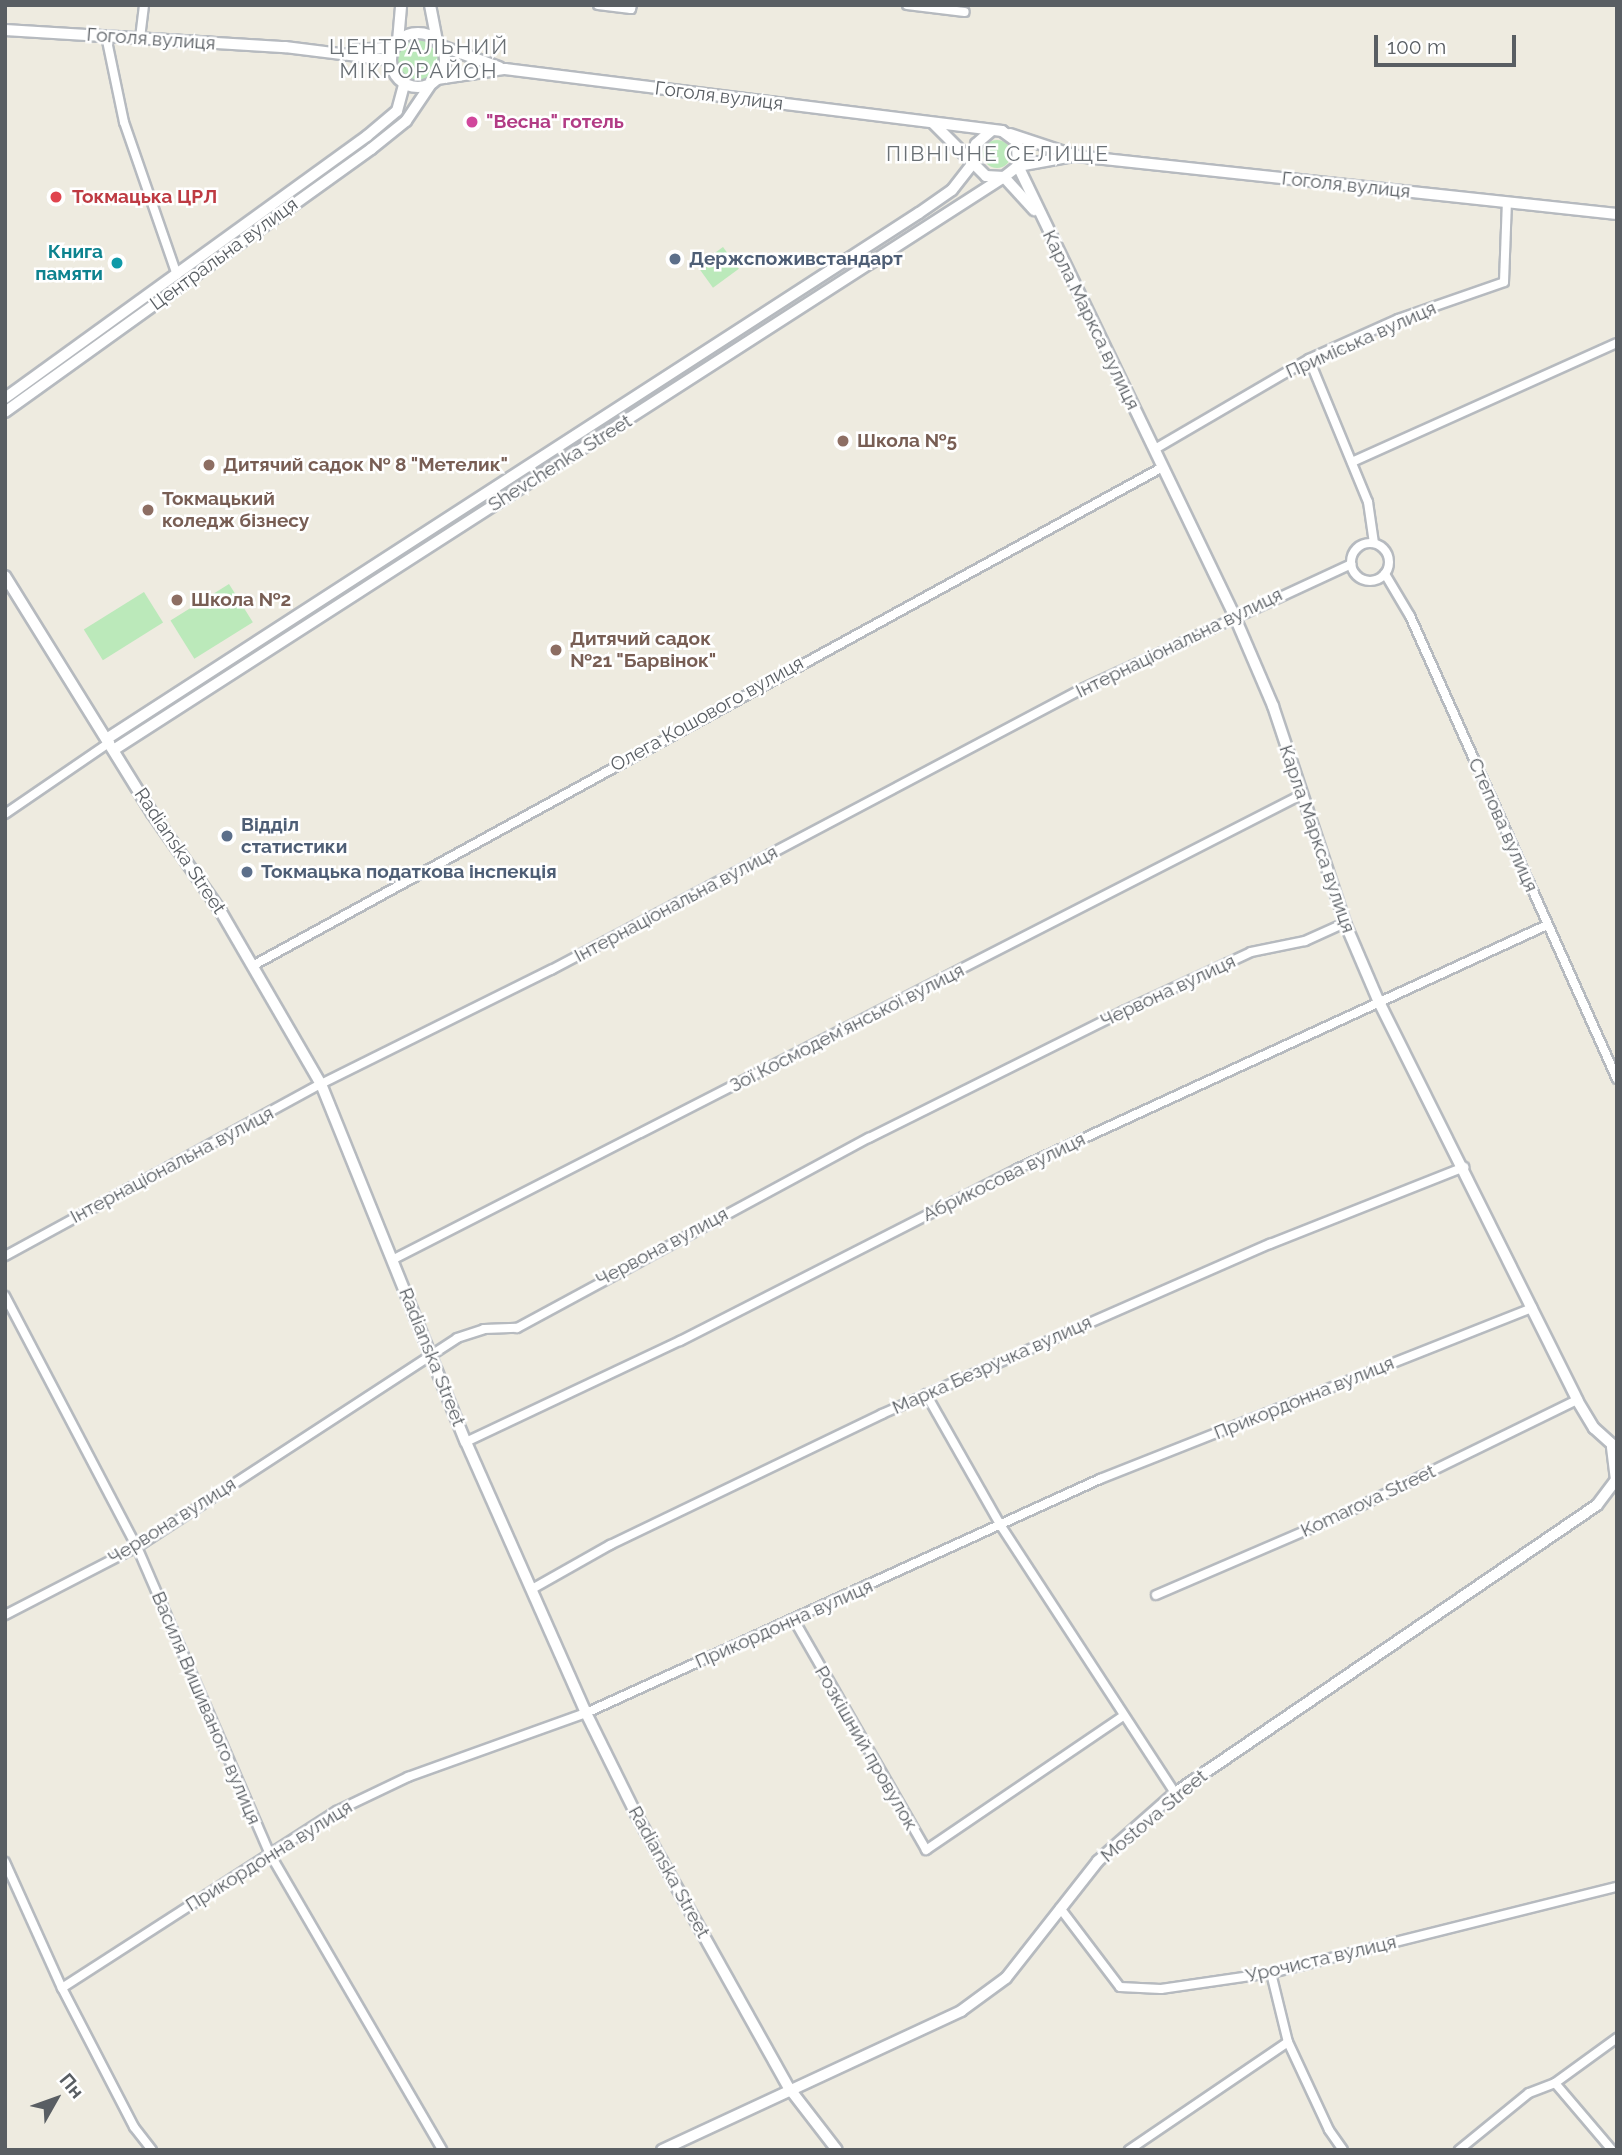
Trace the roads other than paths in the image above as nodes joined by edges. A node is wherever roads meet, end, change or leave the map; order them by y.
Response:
1 (144, 5) edge
2 (401, 5) edge
3 (430, 5) edge
4 (598, 5) edge
5 (632, 5) edge
6 (907, 5) edge
7 (965, 12) dead end
8 (5, 30) edge
9 (106, 36) junction
10 (140, 38) junction
11 (396, 44) junction
12 (439, 44) junction
13 (338, 52) junction
14 (390, 61) junction
15 (505, 69) junction
16 (434, 81) junction
17 (404, 84) junction
18 (933, 123) junction
19 (991, 131) junction
20 (1007, 134) junction
21 (1076, 156) junction
22 (974, 162) junction
23 (1018, 166) junction
24 (1004, 177) junction
25 (1507, 202) junction
26 (1617, 214) edge
27 (1039, 215) junction
28 (240, 237) junction
29 (177, 275) junction
30 (1617, 343) edge
31 (1309, 359) junction
32 (684, 366) junction
33 (692, 377) junction
34 (5, 398) edge
35 (5, 412) edge
36 (1155, 449) junction
37 (1352, 462) junction
38 (1163, 467) junction
39 (439, 523) junction
40 (447, 535) junction
41 (1374, 543) junction
42 (1351, 564) junction
43 (1385, 574) junction
44 (5, 576) edge
45 (1234, 615) junction
46 (111, 743) junction
47 (1301, 795) junction
48 (5, 814) edge
49 (1345, 923) junction
50 (1547, 925) junction
51 (254, 965) junction
52 (1378, 1000) junction
53 (1617, 1079) edge
54 (321, 1084) junction
55 (1464, 1167) junction
56 (5, 1255) edge
57 (392, 1260) junction
58 (5, 1296) edge
59 (1532, 1308) junction
60 (430, 1353) junction
61 (926, 1394) junction
62 (1577, 1400) junction
63 (467, 1441) junction
64 (1615, 1448) edge
65 (1002, 1526) junction
66 (137, 1547) junction
67 (531, 1589) junction
68 (1156, 1595) dead end
69 (5, 1615) edge
70 (794, 1620) junction
71 (586, 1713) junction
72 (1123, 1716) junction
73 (1175, 1794) junction
74 (270, 1854) junction
75 (5, 1862) edge
76 (1617, 1887) edge
77 (1060, 1908) junction
78 (1271, 1973) junction
79 (62, 1987) junction
80 (1617, 2038) edge
81 (1288, 2042) junction
82 (1555, 2083) junction
83 (789, 2088) junction
84 (152, 2150) edge
85 (442, 2150) edge
86 (662, 2150) edge
87 (837, 2150) edge
88 (1129, 2150) edge
89 (1343, 2150) edge
90 (1460, 2150) edge
91 (1612, 2150) edge

1 - 10 street
2 - 11 street
3 - 12 street
4 - 5 street
6 - 7 street
8 - 9 main road, Гоголя вулиця
9 - 10 main road, Гоголя вулиця
9 - 29 street
10 - 13 main road, Гоголя вулиця
11 - 12 main road
11 - 13 main road, Гоголя вулиця
11 - 14 main road
12 - 15 main road, Гоголя вулиця
12 - 16 main road
13 - 14 main road, Гоголя вулиця
14 - 17 main road
15 - 16 main road, Гоголя вулиця
15 - 18 main road, Гоголя вулиця
16 - 17 main road
16 - 28 street, Центральна вулиця
17 - 28 street, Центральна вулиця
18 - 19 main road, Гоголя вулиця
18 - 22 main road
19 - 20 main road, Гоголя вулиця
19 - 22 main road
20 - 21 main road, Гоголя вулиця
20 - 23 main road
21 - 23 main road, Гоголя вулиця
21 - 25 main road, Гоголя вулиця
22 - 24 main road
22 - 32 street, Shevchenka Street
23 - 24 main road, Гоголя вулиця
23 - 27 street, Карла Маркса вулиця
24 - 27 street, Карла Маркса вулиця
24 - 33 street, Shevchenka Street
25 - 26 main road, Гоголя вулиця
25 - 31 street, Приміська вулиця
27 - 36 street, Карла Маркса вулиця
28 - 29 street, Центральна вулиця
28 - 35 street, Центральна вулиця
29 - 34 street, Центральна вулиця
30 - 37 street
31 - 36 street, Приміська вулиця
31 - 37 street
32 - 33 street
32 - 39 street, Shevchenka Street
33 - 40 street, Shevchenka Street
36 - 38 street, Карла Маркса вулиця
37 - 41 street
38 - 45 street, Карла Маркса вулиця
38 - 51 street, Олега Кошового вулиця
39 - 40 street
39 - 46 street, Shevchenka Street
40 - 46 street, Shevchenka Street
41 - 42 street
41 - 43 street
42 - 43 street
42 - 45 street, Інтернаціональна вулиця
43 - 50 street, Степова вулиця
44 - 46 street, Radianska Street
45 - 47 street, Карла Маркса вулиця
45 - 54 street, Інтернаціональна вулиця
46 - 48 street, Shevchenka Street
46 - 51 street, Radianska Street
47 - 49 street, Карла Маркса вулиця
47 - 57 street, Зої Космодем’янської вулиця
49 - 52 street, Карла Маркса вулиця
49 - 60 street, Червона вулиця
50 - 52 street, Абрикосова вулиця
50 - 53 street, Степова вулиця
51 - 54 street, Radianska Street
52 - 55 street, Карла Маркса вулиця
52 - 63 street, Абрикосова вулиця
54 - 56 street, Інтернаціональна вулиця
54 - 57 street, Radianska Street
55 - 59 street, Карла Маркса вулиця
55 - 61 street, Марка Безручка вулиця
57 - 60 street, Radianska Street
58 - 66 street, Василя Вишиваного вулиця
59 - 62 street, Карла Маркса вулиця
59 - 65 street, Прикордонна вулиця
60 - 63 street, Radianska Street
60 - 66 street, Червона вулиця
61 - 65 street
61 - 67 street, Марка Безручка вулиця
62 - 64 street, Карла Маркса вулиця
62 - 68 street, Komarova Street
63 - 67 street, Radianska Street
64 - 73 street, Mostova Street
65 - 70 street, Прикордонна вулиця
65 - 72 street
66 - 69 street, Червона вулиця
66 - 74 street, Василя Вишиваного вулиця
67 - 71 street, Radianska Street
70 - 71 street, Прикордонна вулиця
70 - 72 street, Розкішний провулок
71 - 74 street, Прикордонна вулиця
71 - 83 street, Radianska Street
72 - 73 street
73 - 77 street, Mostova Street
74 - 79 street, Прикордонна вулиця
74 - 85 street, Василя Вишиваного вулиця
75 - 79 street
76 - 78 street, Урочиста вулиця
77 - 78 street, Урочиста вулиця
77 - 83 street, Mostova Street
78 - 81 street
79 - 84 street
80 - 82 street
81 - 88 street
81 - 89 street
82 - 90 street
82 - 91 street
83 - 86 street, Mostova Street
83 - 87 street, Radianska Street

